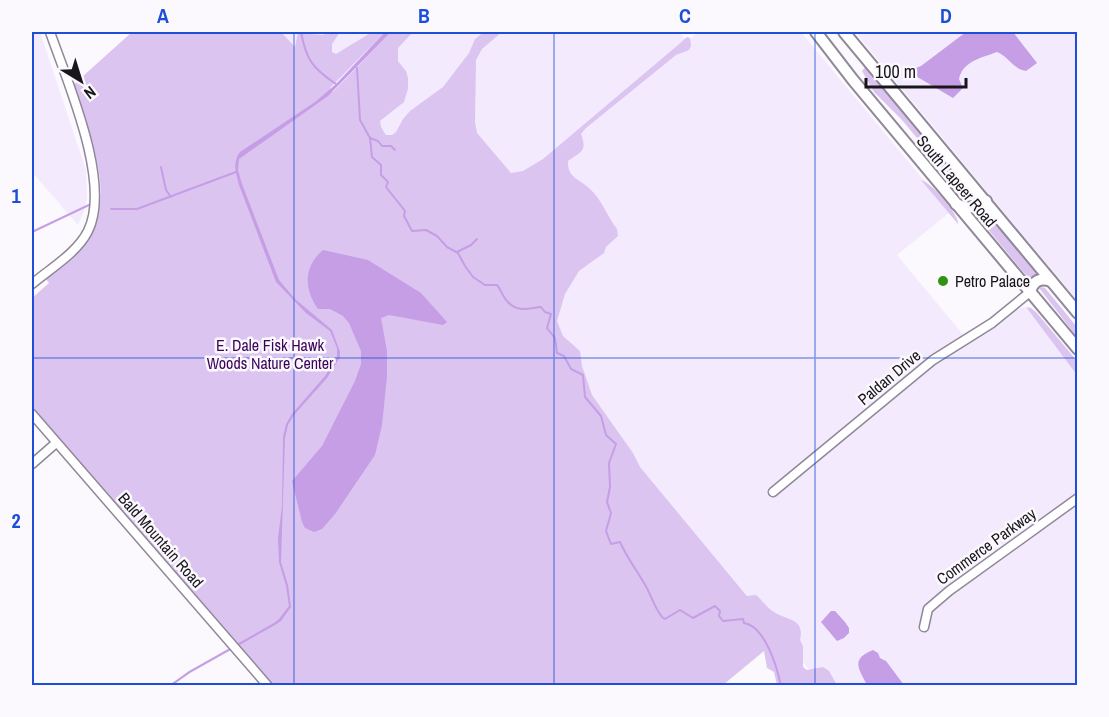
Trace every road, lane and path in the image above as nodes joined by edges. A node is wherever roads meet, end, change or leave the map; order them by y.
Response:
1 (50, 32) edge
2 (816, 32) edge
3 (844, 32) edge
4 (986, 201) junction
5 (956, 203) junction
6 (1051, 281) junction
7 (32, 284) edge
8 (1030, 292) junction
9 (1077, 313) edge
10 (1077, 349) edge
11 (32, 414) edge
12 (57, 443) junction
13 (32, 464) edge
14 (773, 492) dead end
15 (1077, 498) edge
16 (924, 627) dead end
17 (268, 686) edge

1 - 7 street
2 - 5 main road, South Lapeer Road
3 - 4 main road, South Lapeer Road
4 - 5 main road
4 - 6 main road, South Lapeer Road
5 - 8 main road, South Lapeer Road
6 - 8 main road
6 - 9 main road, South Lapeer Road
8 - 10 main road, South Lapeer Road
8 - 14 street, Paldan Drive
11 - 12 street, Bald Mountain Road
12 - 13 street
12 - 17 street, Bald Mountain Road
15 - 16 street, Commerce Parkway

